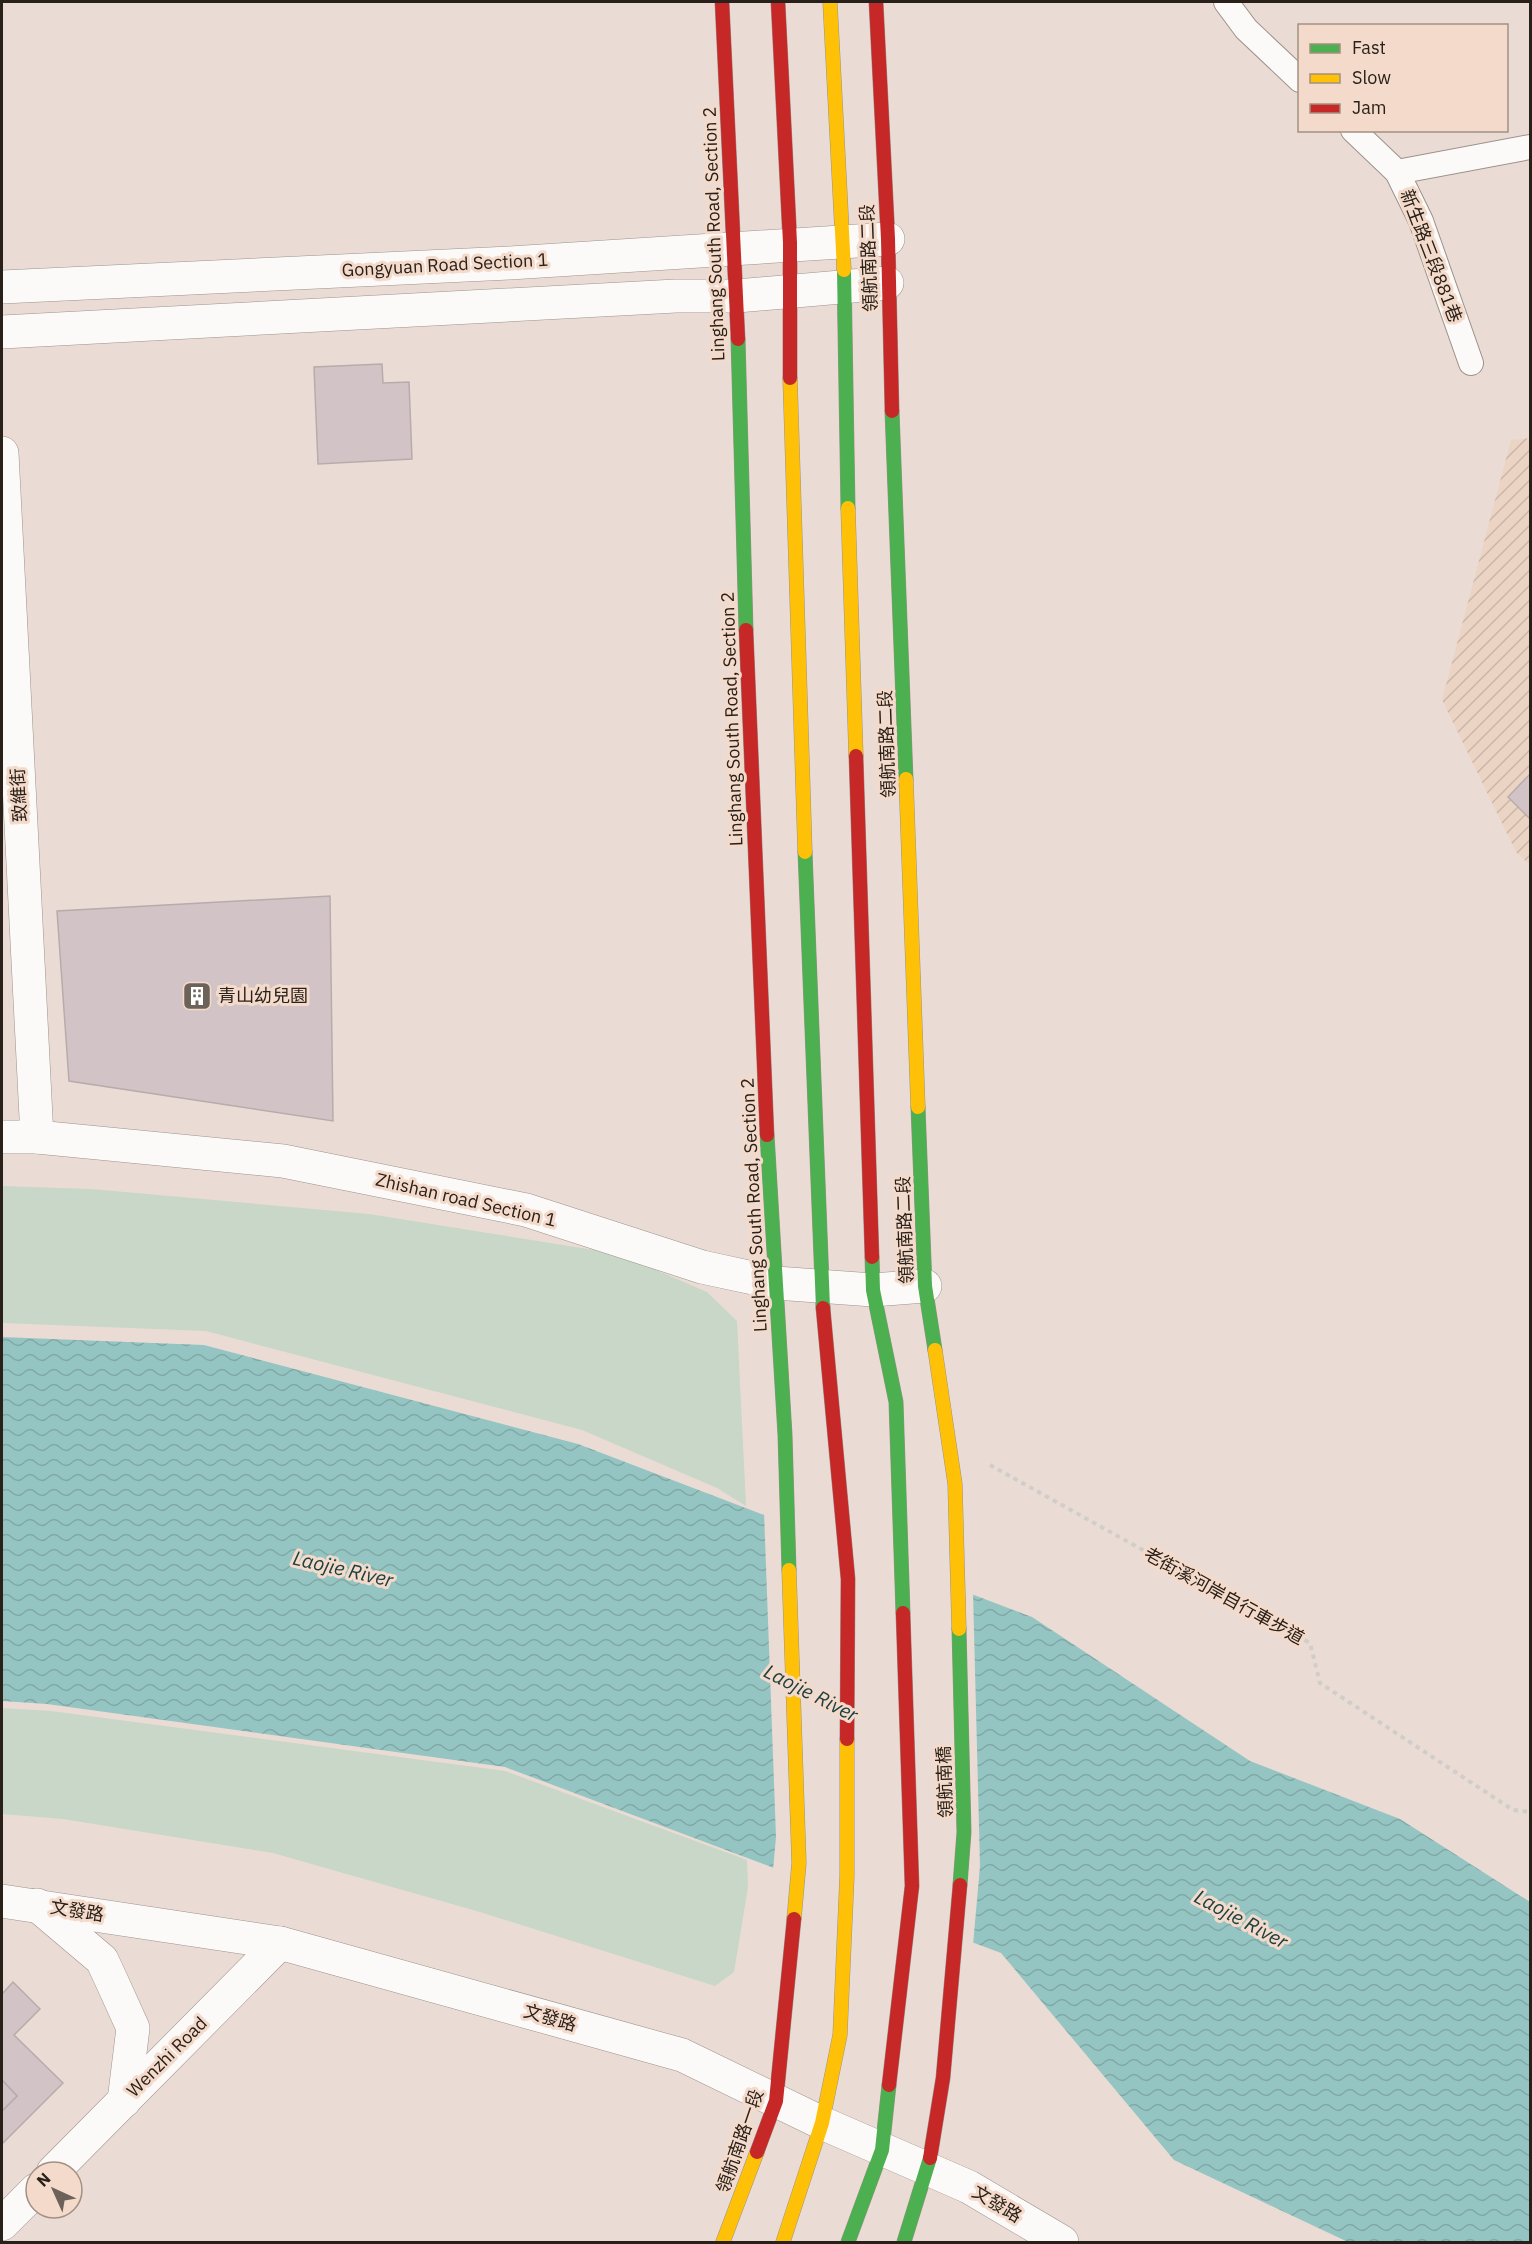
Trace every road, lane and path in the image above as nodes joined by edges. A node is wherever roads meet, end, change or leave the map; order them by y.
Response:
1 (722, 2) edge
2 (778, 2) edge
3 (830, 2) edge
4 (876, 2) edge
5 (1226, 2) edge
6 (1298, 79) edge
7 (1355, 132) edge
8 (1530, 147) edge
9 (1397, 172) junction
10 (888, 238) junction
11 (844, 241) junction
12 (790, 243) junction
13 (732, 248) junction
14 (887, 282) junction
15 (844, 286) junction
16 (2, 287) edge
17 (788, 292) junction
18 (737, 296) junction
19 (2, 332) edge
20 (1471, 363) dead end
21 (2, 453) edge
22 (2, 1137) edge
23 (38, 1137) junction
24 (776, 1283) junction
25 (925, 1286) junction
26 (821, 1287) junction
27 (873, 1290) junction
28 (949, 1442) junction
29 (897, 1467) joint
30 (955, 1484) joint
31 (1530, 1812) edge
32 (2, 1901) edge
33 (37, 1905) junction
34 (280, 1943) junction
35 (783, 2012) joint
36 (124, 2101) junction
37 (776, 2101) junction
38 (822, 2123) junction
39 (882, 2150) junction
40 (65, 2160) edge
41 (928, 2167) junction
42 (24, 2202) edge
43 (2, 2224) edge
44 (723, 2242) edge
45 (783, 2242) edge
46 (848, 2242) edge
47 (904, 2242) edge
48 (1062, 2242) edge

1 - 13 street, Linghang South Road, Section 2
2 - 12 street
3 - 11 street, 領航南路二段
4 - 10 street, 領航南路二段
5 - 6 lane
7 - 9 lane, 新生路三段881巷
8 - 9 lane
9 - 20 lane, 新生路三段881巷
10 - 11 street, Gongyuan Road Section 1
10 - 14 street, 領航南路二段
11 - 12 street, Gongyuan Road Section 1
11 - 15 street, 領航南路二段
12 - 13 street, Gongyuan Road Section 1
12 - 17 street
13 - 16 street, Gongyuan Road Section 1
13 - 18 street, Linghang South Road, Section 2
14 - 15 street
14 - 25 street, 領航南路二段
15 - 17 street
15 - 27 street, 領航南路二段
17 - 18 street
17 - 26 street
18 - 19 street
18 - 24 street, Linghang South Road, Section 2
21 - 23 street, 致維街
22 - 23 street, Zhishan road Section 1
23 - 24 street, Zhishan road Section 1
24 - 26 street, Zhishan road Section 1
24 - 35 street, Linghang South Road, Section 2
25 - 27 street, Zhishan road Section 1
25 - 28 street, 領航南路二段
26 - 27 street, Zhishan road Section 1
26 - 38 street
27 - 29 street, 領航南路二段
28 - 30 street, 領航南路二段
28 - 31 path, 老街溪河岸自行車步道
29 - 39 street, 領航南橋
30 - 41 street, 領航南橋
32 - 33 street, 文發路
33 - 34 street, 文發路
33 - 36 street
34 - 36 street, Wenzhi Road
34 - 37 street, 文發路
35 - 37 street, 領航南路一段
36 - 40 street, Wenzhi Road
37 - 38 street, 文發路
37 - 44 street, 領航南路一段
38 - 39 street, 文發路
38 - 45 street
39 - 41 street, 文發路
39 - 46 street
41 - 47 street
41 - 48 street, 文發路
42 - 43 street

